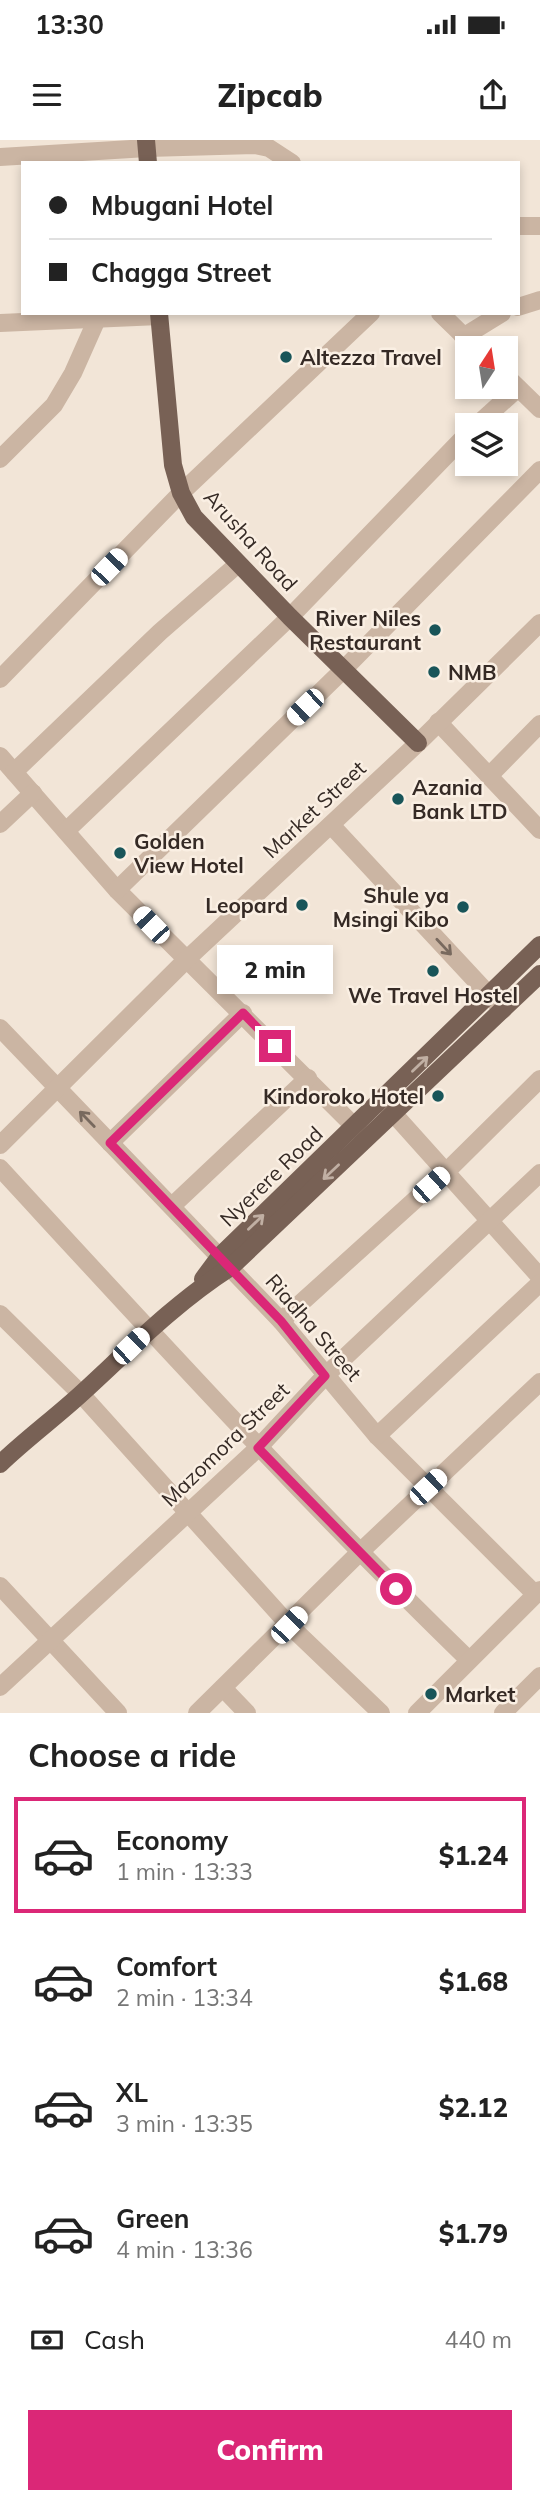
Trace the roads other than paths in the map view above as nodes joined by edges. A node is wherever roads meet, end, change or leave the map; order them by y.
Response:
1 (255, 143) edge
2 (147, 150) edge
3 (288, 153) edge
4 (0, 157) edge
5 (520, 226) edge
6 (540, 226) edge
7 (540, 300) edge
8 (520, 306) edge
9 (147, 315) edge
10 (159, 315) edge
11 (369, 315) edge
12 (442, 315) edge
13 (500, 315) edge
14 (97, 319) junction
15 (0, 323) edge
16 (464, 336) edge
17 (477, 336) edge
18 (518, 388) edge
19 (498, 399) edge
20 (540, 409) edge
21 (487, 413) edge
22 (455, 446) edge
23 (0, 459) edge
24 (540, 470) edge
25 (181, 493) junction
26 (238, 564) junction
27 (289, 617) junction
28 (539, 626) edge
29 (343, 670) junction
30 (0, 679) edge
31 (438, 722) junction
32 (540, 724) edge
33 (418, 743) junction
34 (0, 756) edge
35 (14, 772) junction
36 (489, 776) junction
37 (33, 793) junction
38 (0, 824) edge
39 (331, 825) junction
40 (538, 825) edge
41 (66, 831) junction
42 (117, 890) junction
43 (540, 945) edge
44 (186, 960) junction
45 (540, 974) edge
46 (490, 996) junction
47 (503, 1010) junction
48 (243, 1013) junction
49 (0, 1028) edge
50 (307, 1078) junction
51 (540, 1079) edge
52 (59, 1090) junction
53 (387, 1107) junction
54 (361, 1133) junction
55 (110, 1143) junction
56 (0, 1145) edge
57 (0, 1168) edge
58 (447, 1171) junction
59 (540, 1173) edge
60 (172, 1206) junction
61 (492, 1220) junction
62 (226, 1261) junction
63 (540, 1277) edge
64 (540, 1283) edge
65 (0, 1314) edge
66 (281, 1321) junction
67 (148, 1329) junction
68 (325, 1376) junction
69 (540, 1382) edge
70 (81, 1394) junction
71 (377, 1436) junction
72 (258, 1448) junction
73 (3, 1455) edge
74 (428, 1487) junction
75 (187, 1514) junction
76 (359, 1553) junction
77 (0, 1586) edge
78 (538, 1592) edge
79 (289, 1625) junction
80 (51, 1639) junction
81 (469, 1660) junction
82 (540, 1676) edge
83 (0, 1688) edge
84 (223, 1688) junction
85 (118, 1713) edge
86 (197, 1713) edge
87 (247, 1713) edge
88 (381, 1713) edge
89 (417, 1713) edge
90 (503, 1713) edge

1 - 2 street
1 - 3 street
2 - 4 street
5 - 6 street
7 - 8 street
9 - 14 street
10 - 25 main road, Arusha Road
11 - 25 street
12 - 16 street
13 - 17 street
14 - 15 street
14 - 23 street
18 - 20 street
19 - 21 street
22 - 27 street
24 - 29 street
25 - 26 main road, Arusha Road
25 - 30 street
26 - 27 main road, Arusha Road
26 - 35 street
27 - 29 main road, Arusha Road
27 - 41 street
28 - 31 street, Market Street
29 - 33 main road, Arusha Road
29 - 42 street
31 - 33 street, Market Street
31 - 36 street
32 - 36 street
33 - 39 street, Market Street
34 - 35 street
35 - 37 street
36 - 40 street
37 - 38 street
37 - 41 street
39 - 44 street, Market Street
39 -> 46 street
41 - 42 street
42 - 44 street
43 - 46 main road, Nyerere Road
44 - 48 street
44 - 52 street, Market Street
45 - 47 main road, Nyerere Road
46 - 47 street
53 -> 46 main road, Nyerere Road
47 - 53 main road, Nyerere Road
48 - 50 street
48 - 55 street
49 - 52 street, Riadha Street
50 - 54 street
50 - 60 street
51 - 58 street
55 -> 52 street, Riadha Street
52 - 56 street, Market Street
53 - 54 main road, Nyerere Road
53 - 58 street
54 - 62 main road, Nyerere Road
55 - 60 street, Riadha Street
57 - 67 street
58 - 61 street
58 - 66 street
59 - 61 street, Mazomora Street
60 - 62 street, Riadha Street
61 - 63 street
61 - 68 street, Mazomora Street
62 - 66 street, Riadha Street
62 - 67 main road, Nyerere Road
64 - 71 street
65 - 70 street
66 - 68 street, Riadha Street
67 - 70 main road, Nyerere Road
67 - 72 street
68 - 71 street, Riadha Street
68 - 72 street, Mazomora Street
69 - 74 street
70 - 73 main road, Nyerere Road
70 - 75 street
71 - 74 street, Riadha Street
72 - 75 street, Mazomora Street
72 - 76 street
74 - 76 street
74 - 78 street, Riadha Street
75 - 79 street
75 - 80 street, Mazomora Street
76 - 79 street
76 - 81 street
77 - 80 street
78 - 81 street
79 - 84 street
79 - 88 street
80 - 83 street, Mazomora Street
80 - 85 street
81 - 89 street
82 - 90 street
84 - 86 street
84 - 87 street

